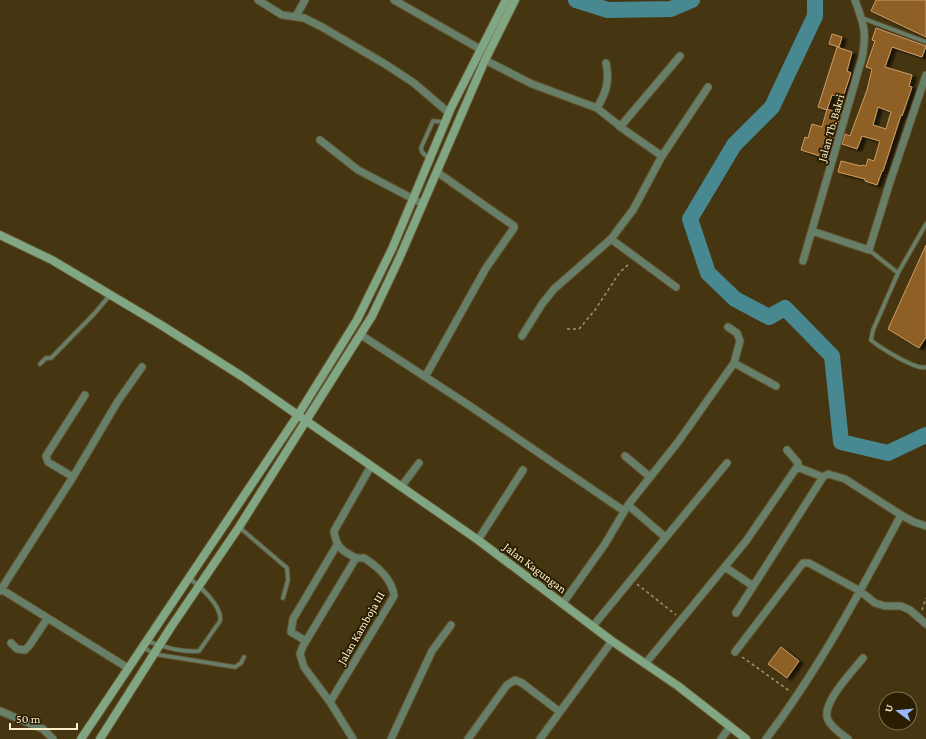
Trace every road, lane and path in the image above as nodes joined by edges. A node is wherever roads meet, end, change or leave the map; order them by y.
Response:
1 (305, 0) edge
2 (394, 0) edge
3 (506, 0) edge
4 (515, 0) edge
5 (855, 0) edge
6 (263, 1) edge
7 (296, 16) junction
8 (862, 18) junction
9 (926, 42) edge
10 (480, 49) junction
11 (680, 56) dead end
12 (485, 60) junction
13 (606, 63) dead end
14 (926, 74) edge
15 (708, 87) dead end
16 (597, 108) junction
17 (449, 113) junction
18 (445, 122) junction
19 (620, 127) junction
20 (320, 140) dead end
21 (662, 156) junction
22 (430, 159) junction
23 (437, 172) junction
24 (412, 200) junction
25 (423, 204) junction
26 (926, 224) edge
27 (812, 231) junction
28 (0, 235) edge
29 (611, 239) junction
30 (869, 250) junction
31 (636, 258) junction
32 (803, 261) dead end
33 (898, 274) junction
34 (676, 287) dead end
35 (110, 295) junction
36 (728, 327) dead end
37 (567, 329) dead end
38 (361, 335) junction
39 (522, 336) dead end
40 (734, 363) junction
41 (40, 364) dead end
42 (142, 367) dead end
43 (926, 367) edge
44 (425, 377) junction
45 (776, 386) dead end
46 (85, 395) dead end
47 (298, 415) junction
48 (306, 421) junction
49 (787, 450) dead end
50 (625, 456) dead end
51 (419, 463) dead end
52 (727, 463) dead end
53 (371, 466) junction
54 (796, 467) junction
55 (523, 470) dead end
56 (73, 477) junction
57 (650, 477) junction
58 (823, 477) junction
59 (401, 487) junction
60 (626, 508) junction
61 (901, 514) junction
62 (926, 526) edge
63 (239, 527) junction
64 (665, 538) junction
65 (478, 540) junction
66 (337, 545) junction
67 (356, 558) junction
68 (725, 567) junction
69 (189, 578) junction
70 (632, 580) junction
71 (200, 586) junction
72 (753, 586) junction
73 (1, 590) edge
74 (860, 591) junction
75 (283, 598) dead end
76 (926, 598) edge
77 (563, 603) junction
78 (736, 613) dead end
79 (920, 617) junction
80 (47, 619) junction
81 (681, 619) junction
82 (926, 624) edge
83 (451, 625) dead end
84 (593, 626) junction
85 (306, 641) junction
86 (612, 641) junction
87 (144, 643) junction
88 (11, 644) dead end
89 (160, 646) junction
90 (736, 652) joint
91 (154, 654) junction
92 (244, 657) dead end
93 (863, 658) dead end
94 (645, 664) junction
95 (128, 668) junction
96 (798, 697) junction
97 (330, 702) junction
98 (0, 711) edge
99 (560, 712) junction
100 (730, 727) junction
101 (53, 739) edge
102 (81, 739) edge
103 (100, 739) edge
104 (353, 739) edge
105 (391, 739) edge
106 (468, 739) edge
107 (540, 739) edge
108 (721, 739) edge
109 (746, 739) edge
110 (766, 739) edge
111 (848, 739) edge

1 - 7 street
2 - 10 street
3 - 10 main road
4 - 12 main road
5 - 8 street, Jalan Tb. Bakri
6 - 7 street
7 - 17 street
8 - 9 lane
8 - 27 street, Jalan Tb. Bakri
10 - 17 main road
11 - 19 street
12 - 16 street
12 - 23 main road
13 - 16 street
14 - 30 street
15 - 21 street
16 - 19 street
17 - 18 main road
18 - 22 main road
18 - 22 lane
19 - 21 street
20 - 24 street
21 - 29 street
22 - 24 main road
23 - 25 main road
23 - 44 street
24 - 25 street
24 - 47 main road
25 - 38 main road
26 - 33 lane
27 - 30 street
27 - 32 street, Jalan Tb. Bakri
28 - 35 main road, Jalan Kagungan
29 - 31 street
29 - 39 street
30 - 33 lane
31 - 34 street
31 - 37 path
33 - 43 lane
35 - 41 lane
35 - 47 main road, Jalan Kagungan
36 - 40 street
38 - 44 street
38 - 48 main road
40 - 45 street
40 - 57 street
42 - 56 street
44 - 60 street
46 - 56 street
47 - 48 main road, Jalan Kagungan
47 - 69 main road
48 - 53 main road, Jalan Kagungan
48 - 63 main road
49 - 54 street
50 - 57 street
51 - 59 street
52 - 64 street
53 - 59 main road, Jalan Kagungan
53 - 66 street
54 - 58 street
54 - 68 street
55 - 65 street
56 - 73 street
57 - 60 street
58 - 61 street
58 - 72 street
59 - 65 main road, Jalan Kagungan
60 - 64 street
60 - 77 street
61 - 62 street
61 - 74 street
63 - 71 main road
63 - 75 lane
64 - 70 street
65 - 77 main road, Jalan Kagungan
66 - 67 street, Jalan Kamboja III
66 - 85 street
67 - 85 street
67 - 97 street, Jalan Kamboja III
68 - 72 street
68 - 81 street
69 - 71 lane
69 - 87 main road
70 - 81 path
70 - 84 street
71 - 89 main road
71 - 89 lane
72 - 78 street
73 - 80 street
74 - 79 street
74 - 90 street
74 - 96 street
76 - 79 path
77 - 84 main road, Jalan Kagungan
79 - 82 street
80 - 88 street
80 - 95 street
81 - 94 street
83 - 105 street
84 - 86 main road, Jalan Kagungan
85 - 97 street
86 - 94 main road, Jalan Kagungan
86 - 99 street
87 - 89 lane
87 - 91 lane
87 - 95 main road
89 - 91 main road
90 - 96 path
91 - 92 lane
91 - 103 main road
93 - 111 street
94 - 100 main road, Jalan Kagungan
95 - 102 main road
96 - 110 street
97 - 104 street
98 - 101 street
99 - 106 street
99 - 107 street
100 - 108 street
100 - 109 main road, Jalan Kagungan

